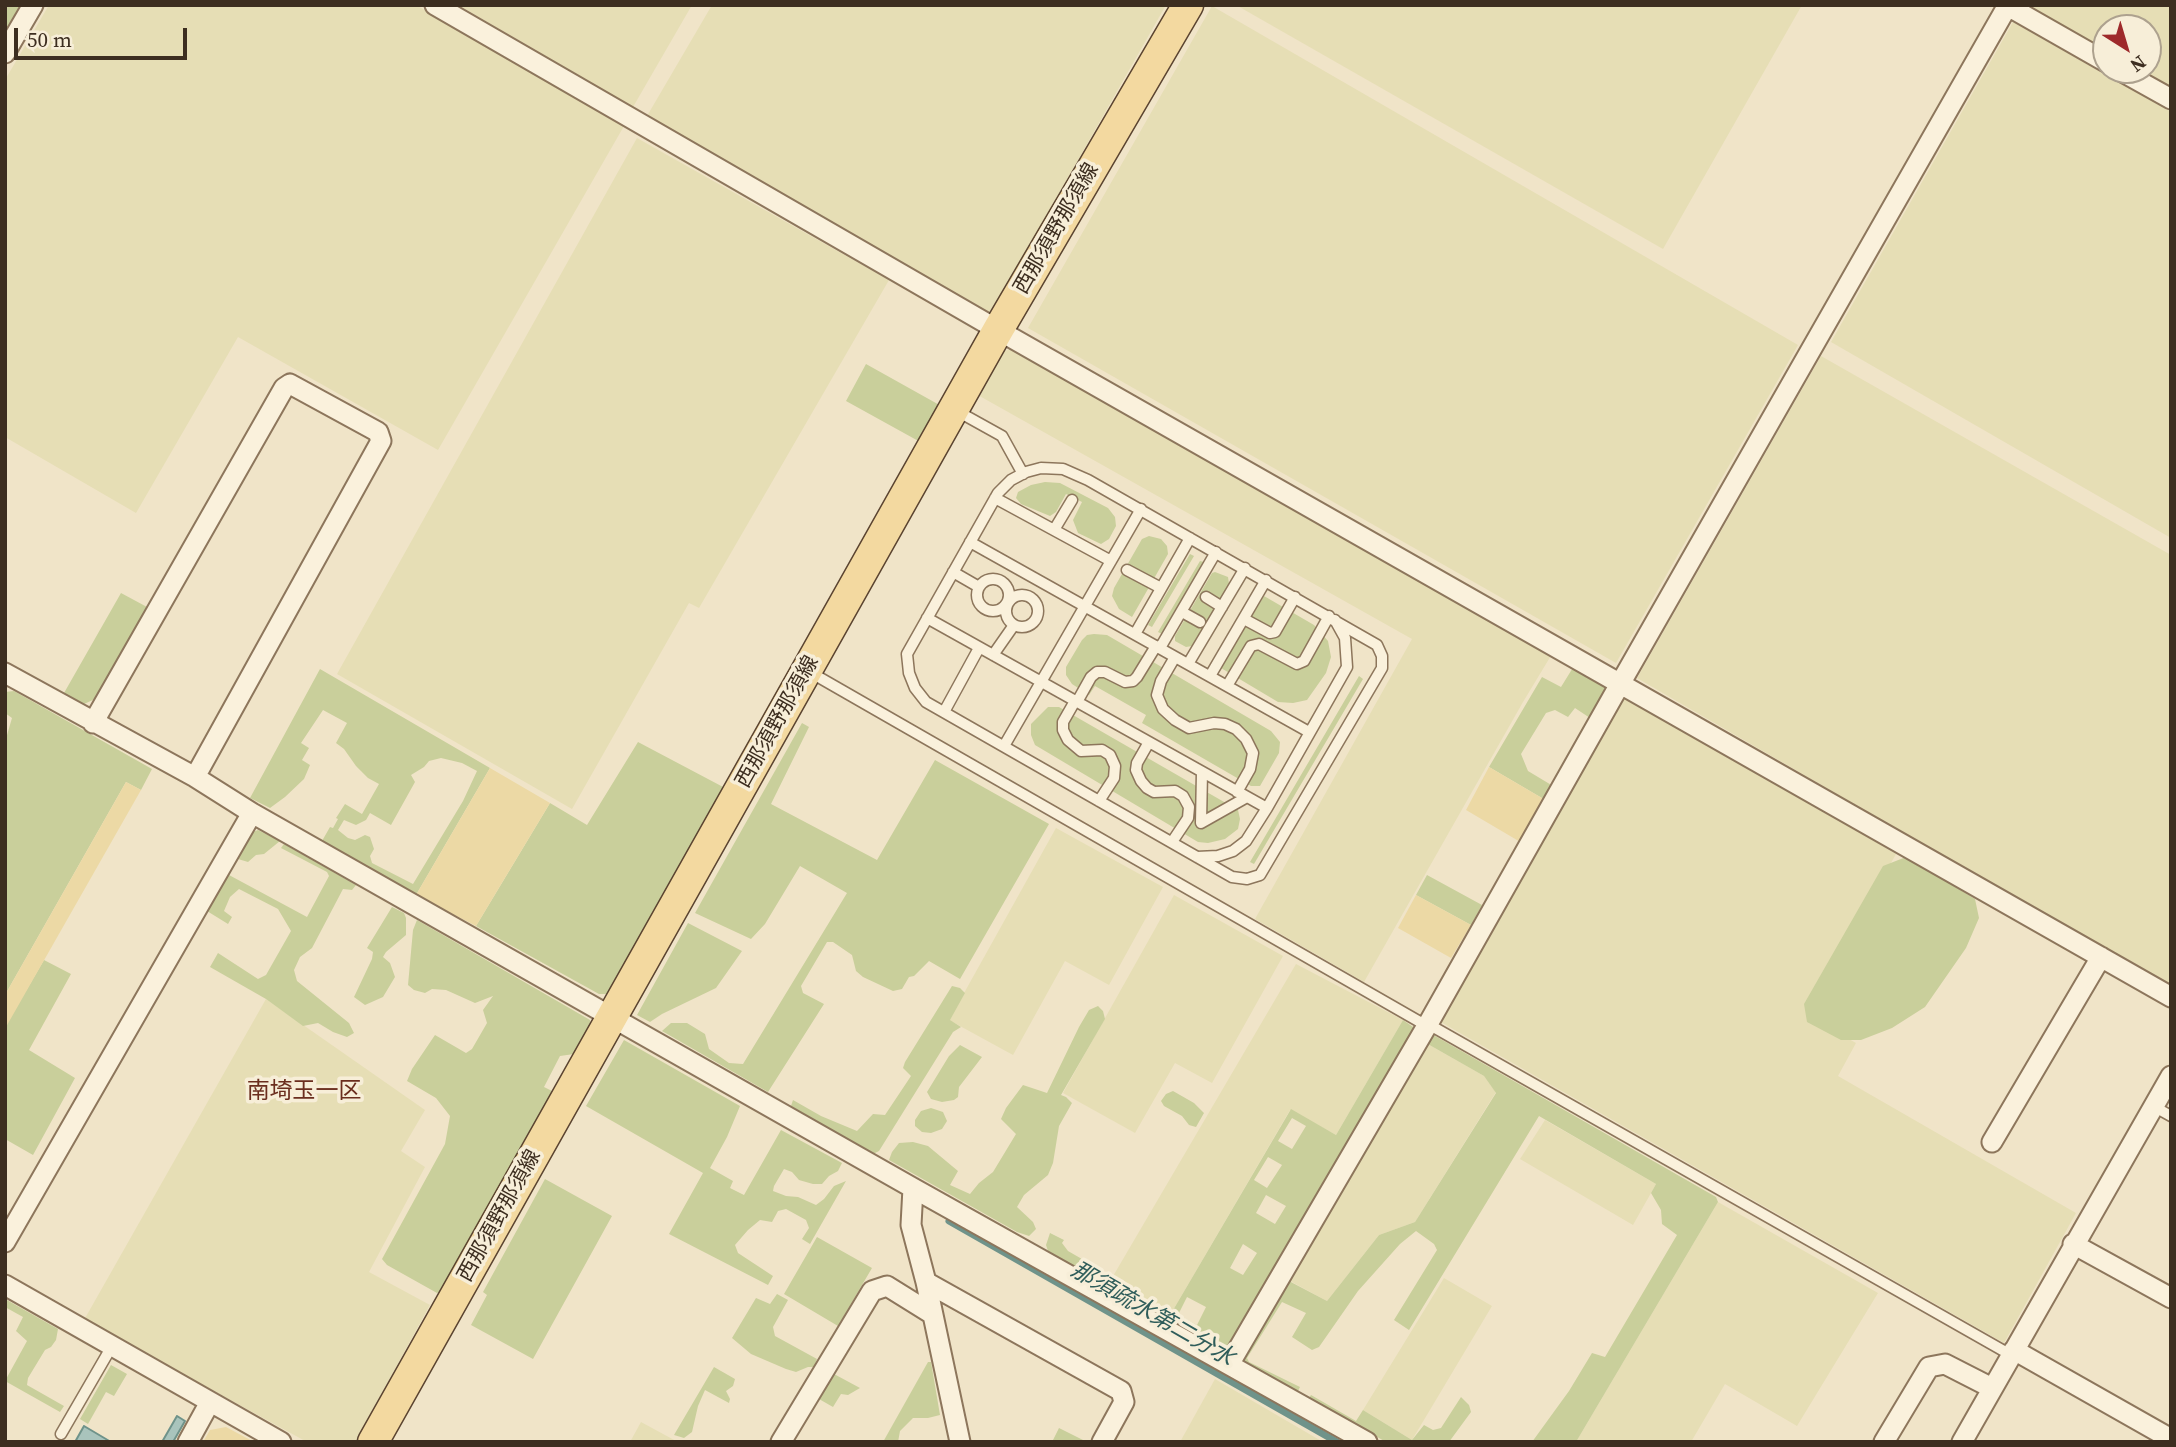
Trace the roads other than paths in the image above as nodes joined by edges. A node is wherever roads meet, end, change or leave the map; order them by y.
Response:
1 (33, 5) edge
2 (435, 5) edge
3 (1188, 5) edge
4 (2007, 5) edge
5 (5, 53) edge
6 (2092, 54) edge
7 (2143, 84) edge
8 (2171, 100) edge
9 (998, 330) junction
10 (954, 409) junction
11 (1023, 474) junction
12 (995, 498) junction
13 (1072, 500) dead end
14 (1141, 509) junction
15 (1054, 530) junction
16 (1191, 538) junction
17 (970, 542) junction
18 (1216, 552) junction
19 (1111, 561) junction
20 (1245, 568) junction
21 (1127, 570) dead end
22 (953, 572) junction
23 (1266, 580) junction
24 (979, 587) junction
25 (1161, 588) junction
26 (1206, 597) dead end
27 (1295, 597) junction
28 (1008, 602) junction
29 (1085, 606) junction
30 (1222, 607) junction
31 (1182, 612) junction
32 (927, 618) junction
33 (1332, 618) junction
34 (1244, 619) junction
35 (1200, 622) dead end
36 (1014, 625) junction
37 (1135, 634) junction
38 (1158, 647) junction
39 (979, 648) junction
40 (993, 655) junction
41 (1175, 657) junction
42 (1188, 664) junction
43 (807, 671) junction
44 (5, 673) edge
45 (1210, 676) junction
46 (1041, 682) junction
47 (1620, 684) junction
48 (1227, 686) junction
49 (1076, 701) junction
50 (944, 712) junction
51 (93, 723) junction
52 (1309, 732) junction
53 (1149, 742) junction
54 (1004, 746) junction
55 (1202, 772) junction
56 (195, 777) junction
57 (1242, 794) junction
58 (1100, 801) junction
59 (1267, 808) junction
60 (252, 813) junction
61 (1172, 842) junction
62 (1197, 856) junction
63 (2101, 957) junction
64 (2171, 997) edge
65 (612, 1017) junction
66 (1428, 1025) junction
67 (2171, 1076) edge
68 (2162, 1111) edge
69 (1992, 1142) dead end
70 (913, 1188) junction
71 (5, 1242) edge
72 (2073, 1244) junction
73 (926, 1282) junction
74 (5, 1285) edge
75 (2171, 1298) edge
76 (932, 1314) junction
77 (112, 1346) junction
78 (2012, 1353) junction
79 (1230, 1363) junction
80 (1992, 1388) junction
81 (211, 1402) junction
82 (61, 1434) dead end
83 (2171, 1440) edge
84 (961, 1441) edge
85 (188, 1442) edge
86 (282, 1442) edge
87 (373, 1442) edge
88 (781, 1442) edge
89 (1102, 1442) edge
90 (1367, 1442) edge
91 (1884, 1442) edge
92 (1962, 1442) edge

1 - 5 street
2 - 9 street
3 - 9 main road, 西那須野那須線
4 - 6 street
4 - 47 street
7 - 8 street
9 - 10 main road, 西那須野那須線
9 - 47 street
10 - 11 lane
10 - 43 main road, 西那須野那須線
11 - 12 lane
11 - 14 lane
12 - 15 lane
12 - 17 lane
13 - 15 lane
14 - 16 lane
14 - 19 lane
15 - 19 lane
16 - 18 lane
16 - 25 lane
17 - 22 lane
17 - 29 lane
18 - 20 lane
18 - 31 lane
19 - 29 lane
20 - 23 lane
20 - 30 lane
21 - 25 lane
22 - 24 lane
22 - 32 lane
23 - 27 lane
23 - 34 lane
24 - 28 lane
24 - 28 lane
25 - 37 lane
26 - 30 lane
27 - 33 lane
27 - 34 lane
28 - 36 lane
28 - 36 lane
29 - 37 lane
29 - 46 lane
30 - 42 lane
31 - 35 lane
31 - 38 lane
32 - 39 lane
32 - 50 lane
33 - 48 lane
33 - 52 lane
33 - 62 lane
34 - 45 lane
36 - 40 lane
37 - 38 lane
38 - 41 lane
38 - 49 lane
39 - 40 lane
39 - 50 lane
40 - 46 lane
41 - 42 lane
41 - 57 lane
42 - 45 lane
43 - 65 main road, 西那須野那須線
43 - 66 lane
44 - 51 street
45 - 48 lane
46 - 49 lane
46 - 54 lane
47 - 63 street
47 - 66 street
48 - 52 lane
49 - 53 lane
49 - 58 lane
50 - 54 lane
51 - 56 street
51 - 56 street
52 - 59 lane
53 - 55 lane
53 - 61 lane
54 - 58 lane
55 - 57 lane
55 - 57 lane
56 - 60 street
57 - 59 lane
58 - 61 lane
59 - 62 lane
60 - 65 street
60 - 71 street
61 - 62 lane
63 - 64 street
63 - 69 street
65 - 70 street
65 - 87 main road, 西那須野那須線
66 - 78 lane
66 - 79 street
67 - 68 street
68 - 72 street
70 - 73 street
70 - 79 street
72 - 75 street
72 - 78 street
73 - 76 street
73 - 89 street
74 - 77 street
76 - 84 street
76 - 88 street
77 - 81 street
77 - 82 lane
78 - 80 street
78 - 83 street
79 - 90 street
80 - 91 street
80 - 92 street
81 - 85 street
81 - 86 street

